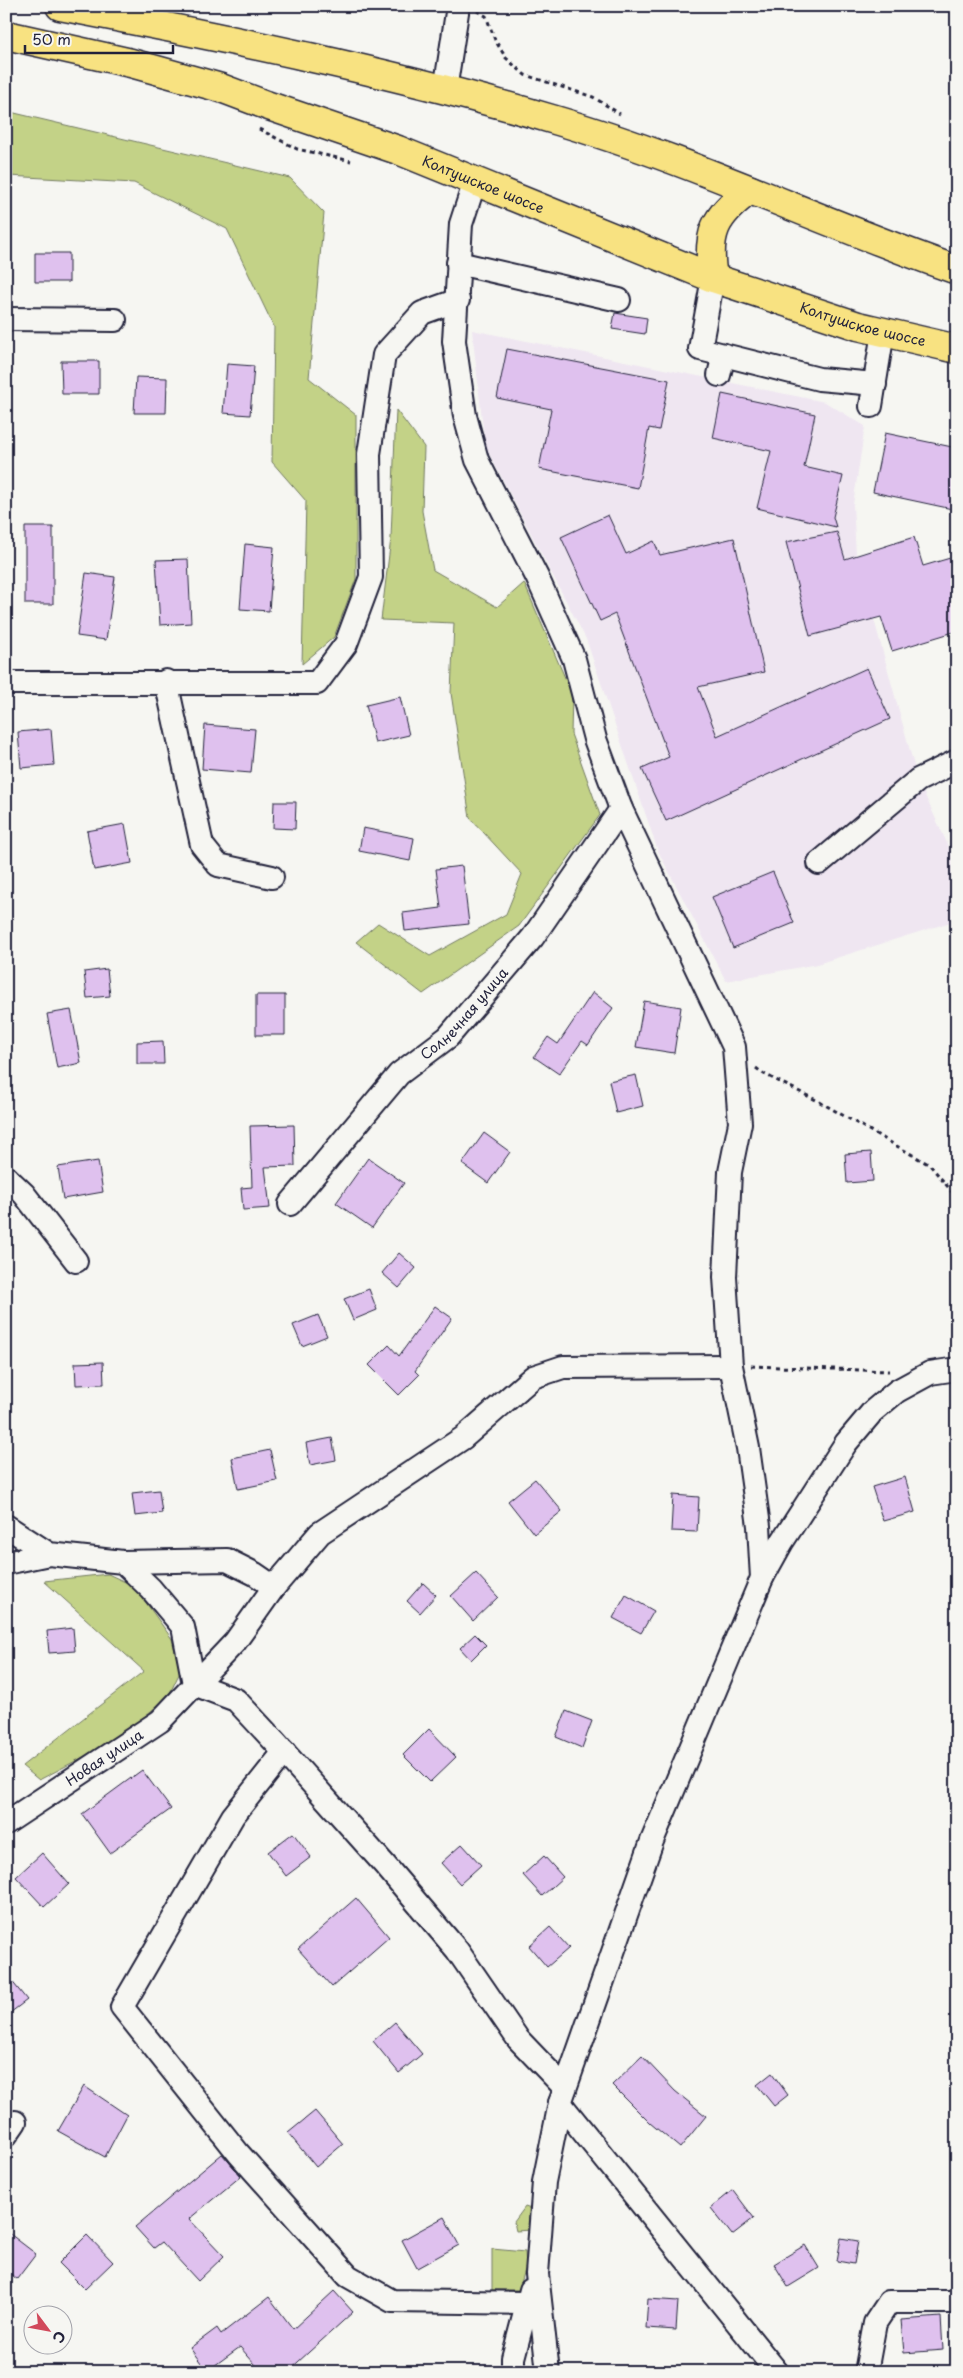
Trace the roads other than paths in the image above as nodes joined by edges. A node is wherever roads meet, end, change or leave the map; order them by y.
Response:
1 (60, 6) edge
2 (466, 8) edge
3 (6, 35) edge
4 (445, 90) junction
5 (475, 181) junction
6 (750, 190) junction
7 (458, 263) junction
8 (957, 270) edge
9 (713, 278) junction
10 (458, 300) junction
11 (619, 300) dead end
12 (6, 319) edge
13 (115, 320) dead end
14 (883, 332) junction
15 (957, 349) edge
16 (875, 384) junction
17 (871, 406) dead end
18 (166, 682) junction
19 (6, 683) edge
20 (957, 761) edge
21 (621, 809) junction
22 (819, 863) dead end
23 (272, 877) dead end
24 (6, 1177) edge
25 (290, 1204) dead end
26 (76, 1261) dead end
27 (731, 1366) junction
28 (957, 1369) edge
29 (6, 1526) edge
30 (49, 1554) junction
31 (123, 1562) junction
32 (6, 1563) edge
33 (762, 1578) junction
34 (274, 1587) junction
35 (194, 1684) junction
36 (284, 1752) junction
37 (6, 1823) edge
38 (562, 2096) junction
39 (537, 2274) junction
40 (957, 2302) edge
41 (526, 2303) junction
42 (513, 2372) edge
43 (548, 2372) edge
44 (777, 2372) edge
45 (866, 2372) edge

1 - 4 main road
2 - 4 street
3 - 5 main road, Колтушское шоссе
4 - 6 main road
5 - 7 street
5 - 9 main road, Колтушское шоссе
6 - 8 main road
6 - 9 main road
7 - 10 street
7 - 11 street
9 - 14 main road, Колтушское шоссе
9 - 16 street
10 - 18 street
10 - 21 street
12 - 13 street
14 - 15 main road, Колтушское шоссе
14 - 16 street
16 - 17 street
18 - 19 street
18 - 23 street
20 - 22 street
21 - 25 street, Солнечная улица
21 - 27 street
24 - 26 street
27 - 33 street
27 - 34 street, Новая улица
28 - 33 street
29 - 30 street
30 - 31 street
30 - 32 street
31 - 34 street
31 - 35 street
33 - 38 street
34 - 35 street, Новая улица
35 - 36 street
35 - 37 street, Новая улица
36 - 38 street
36 - 41 street
38 - 39 street
38 - 44 street
39 - 41 street
39 - 43 street
40 - 45 street
41 - 42 street

